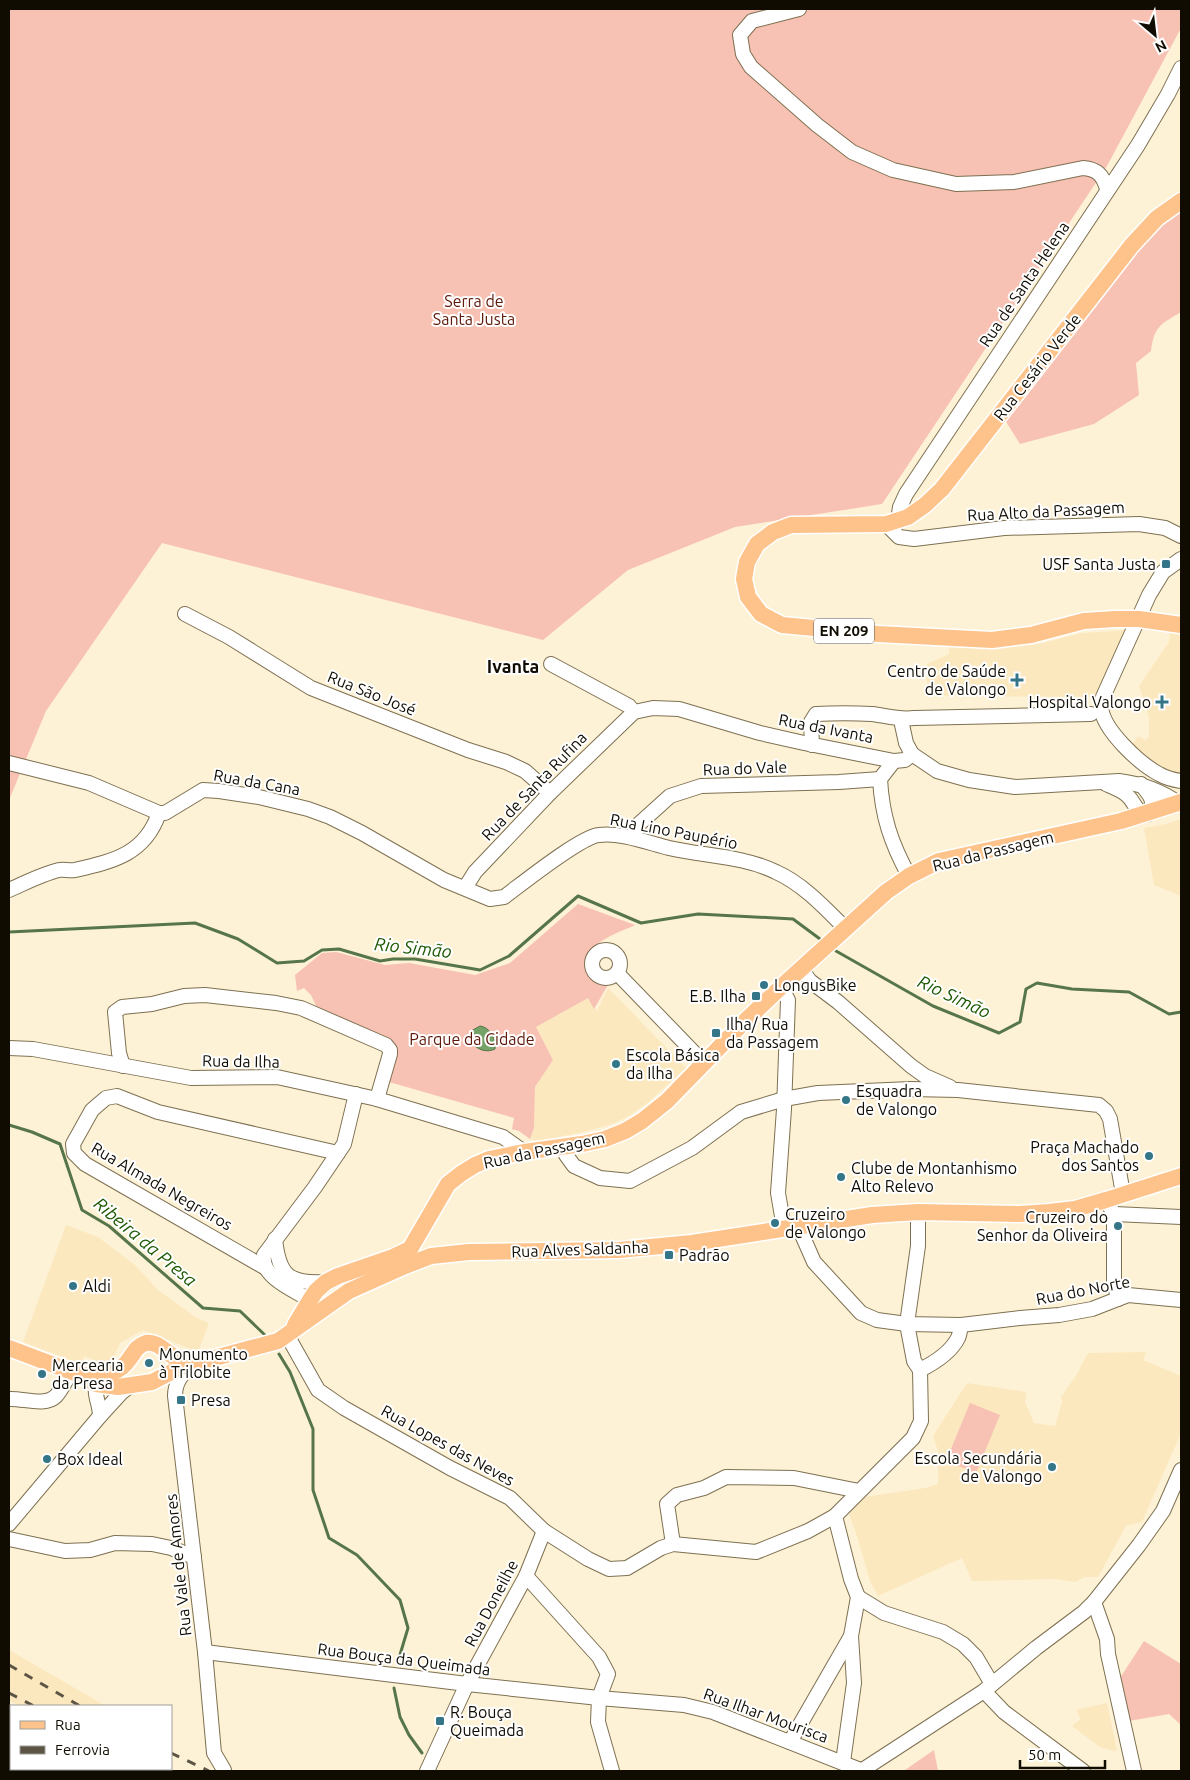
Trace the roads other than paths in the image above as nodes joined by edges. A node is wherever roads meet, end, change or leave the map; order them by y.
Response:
1 (799, 9) edge
2 (1181, 68) edge
3 (1107, 189) junction
4 (1181, 201) edge
5 (892, 522) junction
6 (1181, 536) edge
7 (1181, 559) edge
8 (185, 614) dead end
9 (1139, 619) junction
10 (1181, 625) edge
11 (551, 664) dead end
12 (634, 712) junction
13 (1090, 714) dead end
14 (901, 720) junction
15 (808, 744) junction
16 (912, 754) junction
17 (894, 761) junction
18 (9, 763) edge
19 (880, 779) junction
20 (1181, 781) edge
21 (1102, 783) junction
22 (1141, 784) junction
23 (1119, 790) junction
24 (550, 793) junction
25 (1180, 803) edge
26 (159, 813) junction
27 (1148, 814) junction
28 (1121, 821) junction
29 (632, 837) junction
30 (909, 876) junction
31 (465, 888) junction
32 (9, 890) edge
33 (846, 929) junction
34 (801, 969) junction
35 (617, 973) dead end
36 (781, 987) junction
37 (9, 1048) edge
38 (704, 1064) junction
39 (123, 1066) junction
40 (958, 1090) junction
41 (356, 1094) junction
42 (377, 1099) junction
43 (784, 1099) junction
44 (564, 1147) junction
45 (524, 1152) junction
46 (338, 1153) junction
47 (1181, 1176) edge
48 (1123, 1194) junction
49 (1110, 1207) junction
50 (918, 1212) junction
51 (1181, 1217) edge
52 (792, 1227) junction
53 (275, 1239) junction
54 (416, 1254) junction
55 (264, 1267) junction
56 (326, 1282) junction
57 (349, 1291) junction
58 (1118, 1299) junction
59 (310, 1300) junction
60 (1181, 1300) edge
61 (907, 1324) junction
62 (961, 1325) junction
63 (288, 1335) junction
64 (9, 1348) edge
65 (127, 1362) junction
66 (197, 1362) junction
67 (920, 1370) junction
68 (156, 1374) junction
69 (91, 1386) junction
70 (175, 1393) junction
71 (9, 1399) edge
72 (1181, 1470) edge
73 (859, 1491) junction
74 (835, 1516) junction
75 (9, 1524) edge
76 (544, 1530) junction
77 (9, 1539) edge
78 (673, 1544) junction
79 (194, 1557) junction
80 (526, 1576) junction
81 (858, 1597) junction
82 (1094, 1602) junction
83 (851, 1636) junction
84 (205, 1652) junction
85 (467, 1684) junction
86 (988, 1688) junction
87 (599, 1698) junction
88 (790, 1742) junction
89 (843, 1762) junction
90 (224, 1770) edge
91 (427, 1771) edge
92 (612, 1771) edge
93 (862, 1771) edge
94 (1083, 1771) edge
95 (1134, 1771) edge

1 - 3 street
2 - 3 street, Rua de Santa Helena
3 - 5 street, Rua de Santa Helena
4 - 5 main road, Rua Cesário Verde / EN 209
5 - 6 street, Rua Alto da Passagem
5 - 9 main road, EN 209
7 - 9 street
8 - 24 street, Rua São José
9 - 10 main road, EN 209
9 - 20 street
11 - 12 street
12 - 15 street, Rua da Ivanta
12 - 24 street, Rua de Santa Rufina
13 - 14 street
14 - 15 street
14 - 16 street
15 - 17 street, Rua da Ivanta
16 - 17 street
16 - 21 street
17 - 19 street
18 - 26 street
19 - 29 street, Rua do Vale
19 - 30 street
21 - 22 street
21 - 23 street
22 - 25 street
22 - 27 street
23 - 27 street
23 - 28 street
24 - 31 street, Rua de Santa Rufina
25 - 27 main road, Rua da Passagem
26 - 31 street, Rua da Cana
26 - 32 street
27 - 28 main road, Rua da Passagem
28 - 30 main road, Rua da Passagem
29 - 31 street, Rua Lino Paupério
29 - 33 street, Rua Lino Paupério
30 - 33 main road, Rua da Passagem
33 - 34 main road, Rua da Passagem
34 - 36 main road, Rua da Passagem
34 - 40 street
35 - 38 street
36 - 38 main road, Rua da Passagem
36 - 43 street, Rua do Norte
37 - 39 street, Rua da Ilha
38 - 44 main road, Rua da Passagem
39 - 41 street, Rua da Ilha
39 - 42 street
40 - 43 street
40 - 48 street
41 - 42 street, Rua da Ilha
41 - 46 street
42 - 45 street, Rua da Ilha
43 - 44 street
43 - 52 street, Rua do Norte
44 - 45 main road, Rua da Passagem
45 - 54 main road, Rua da Passagem
46 - 53 street
46 - 55 street, Rua Almada Negreiros
47 - 48 main road
48 - 49 main road, Rua Alves Saldanha
49 - 50 main road, Rua Alves Saldanha
49 - 51 street
49 - 58 street
50 - 52 main road, Rua Alves Saldanha
50 - 61 street, Rua Lopes das Neves
52 - 54 main road, Rua Alves Saldanha
52 - 61 street, Rua do Norte
53 - 55 street
53 - 56 street
54 - 56 main road
54 - 57 main road, Rua Alves Saldanha
55 - 59 street
56 - 59 main road
57 - 59 main road
57 - 63 main road
58 - 60 street, Rua do Norte
58 - 62 street, Rua do Norte
59 - 63 main road
61 - 62 street, Rua do Norte
61 - 67 street, Rua Lopes das Neves
62 - 67 street
63 - 66 main road
63 - 76 street, Rua Lopes das Neves
64 - 69 main road
65 - 68 main road
65 - 68 main road
65 - 69 main road
65 - 69 street
66 - 68 main road
66 - 70 street
67 - 73 street, Rua Lopes das Neves
68 - 69 street
68 - 69 main road
68 - 70 street, Rua Vale de Amores
69 - 71 street
69 - 75 street
70 - 79 street, Rua Vale de Amores
72 - 82 street
73 - 74 street, Rua Lopes das Neves
73 - 78 street
74 - 78 street, Rua Lopes das Neves
74 - 81 street
76 - 78 street, Rua Lopes das Neves
76 - 80 street, Rua Doneilhe
77 - 79 street
79 - 84 street, Rua Vale de Amores
80 - 85 street, Rua Doneilhe
80 - 87 street
81 - 83 street
81 - 86 street
82 - 86 street
82 - 95 street
83 - 88 street
83 - 89 street
84 - 85 street, Rua Bouça da Queimada
84 - 90 street, Rua Vale de Amores
85 - 87 street, Rua Bouça da Queimada
85 - 91 street, Rua Doneilhe
86 - 93 street
86 - 94 street
87 - 88 street, Rua Ilhar Mourisca
87 - 92 street
88 - 89 street, Rua Ilhar Mourisca
89 - 93 street, Rua Ilhar Mourisca

